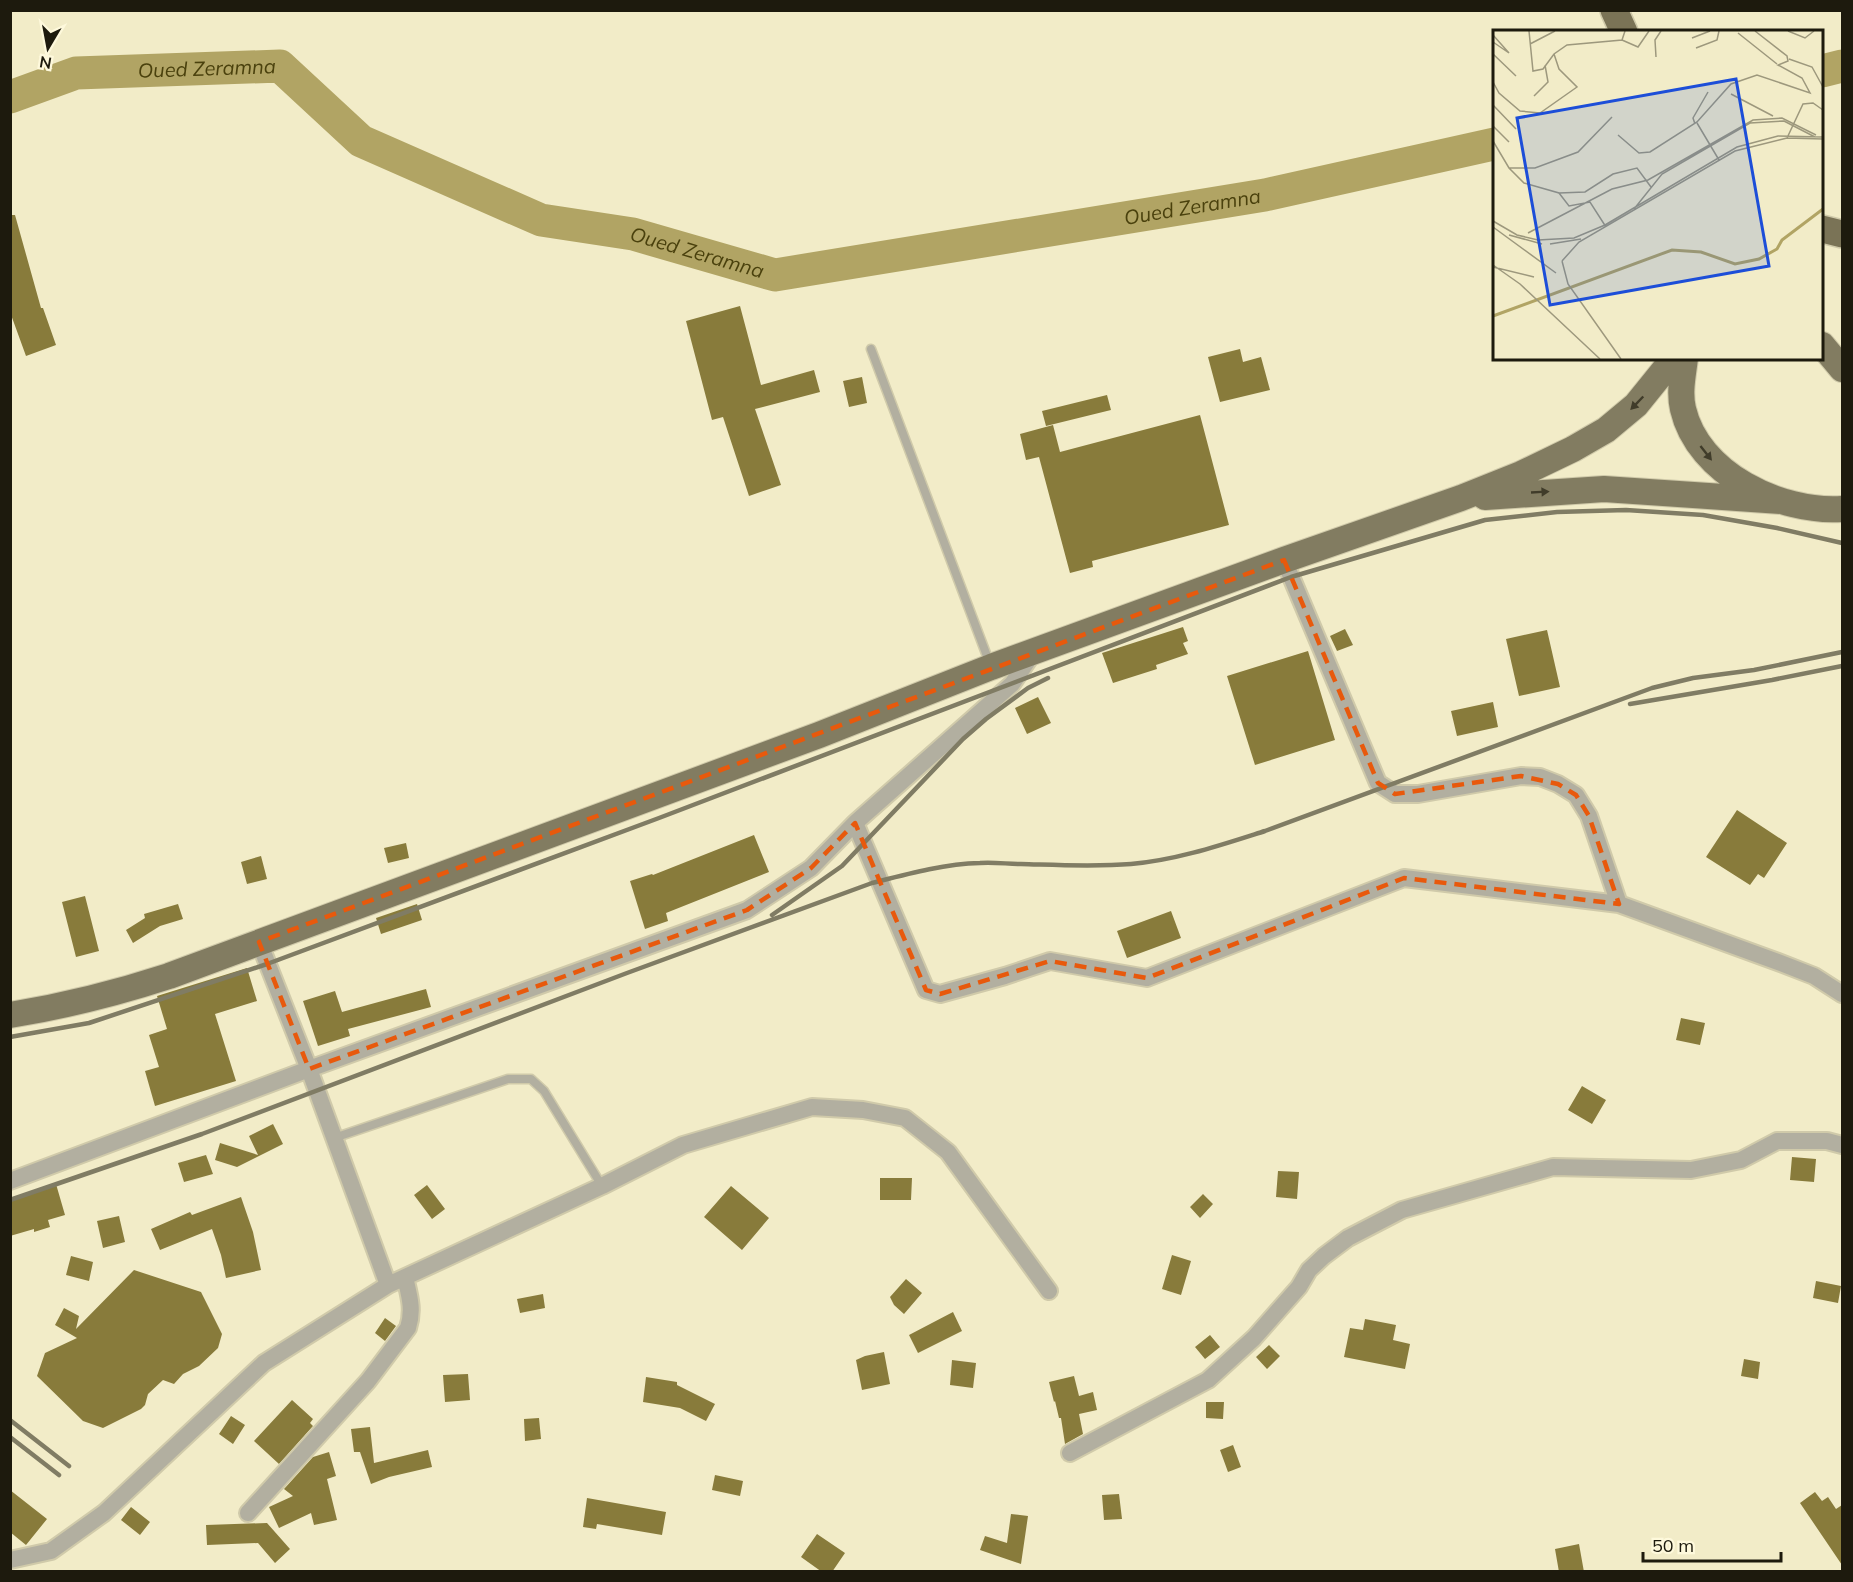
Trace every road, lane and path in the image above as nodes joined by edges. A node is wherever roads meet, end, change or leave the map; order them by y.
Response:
1 (1614, 10) edge
2 (1634, 10) edge
3 (1623, 30) edge
4 (1642, 30) edge
5 (1823, 230) edge
6 (1842, 235) edge
7 (1823, 236) edge
8 (1823, 347) edge
9 (871, 349) dead end
10 (1672, 360) edge
11 (1685, 360) edge
12 (1842, 369) edge
13 (1461, 498) junction
14 (1782, 501) junction
15 (1810, 507) junction
16 (1842, 510) edge
17 (1842, 517) edge
18 (1284, 560) junction
19 (1033, 653) junction
20 (991, 668) junction
21 (855, 823) junction
22 (1619, 904) junction
23 (259, 942) junction
24 (1842, 994) edge
25 (10, 1015) edge
26 (309, 1069) junction
27 (334, 1138) junction
28 (1842, 1145) edge
29 (10, 1181) edge
30 (602, 1186) junction
31 (405, 1277) junction
32 (388, 1285) junction
33 (1049, 1291) dead end
34 (1070, 1453) dead end
35 (248, 1513) dead end
36 (10, 1560) edge

1 - 3 highway
2 - 4 highway
5 - 6 highway
6 - 7 main road
8 - 12 main road
9 - 20 lane
10 -> 13 main road
11 -> 14 main road
13 -> 14 main road
13 - 18 main road
14 - 15 main road
15 - 16 main road
15 - 17 main road
18 - 19 main road
18 - 22 street
19 - 20 main road
19 - 21 street
20 - 23 main road
21 - 22 street
21 - 26 street
22 - 24 street
23 - 25 main road
23 - 26 street
26 - 27 street
26 - 29 street
27 - 30 lane
27 - 32 street
28 - 34 street
30 - 31 street
30 - 33 street
31 - 32 street
31 - 35 street
32 - 36 street

